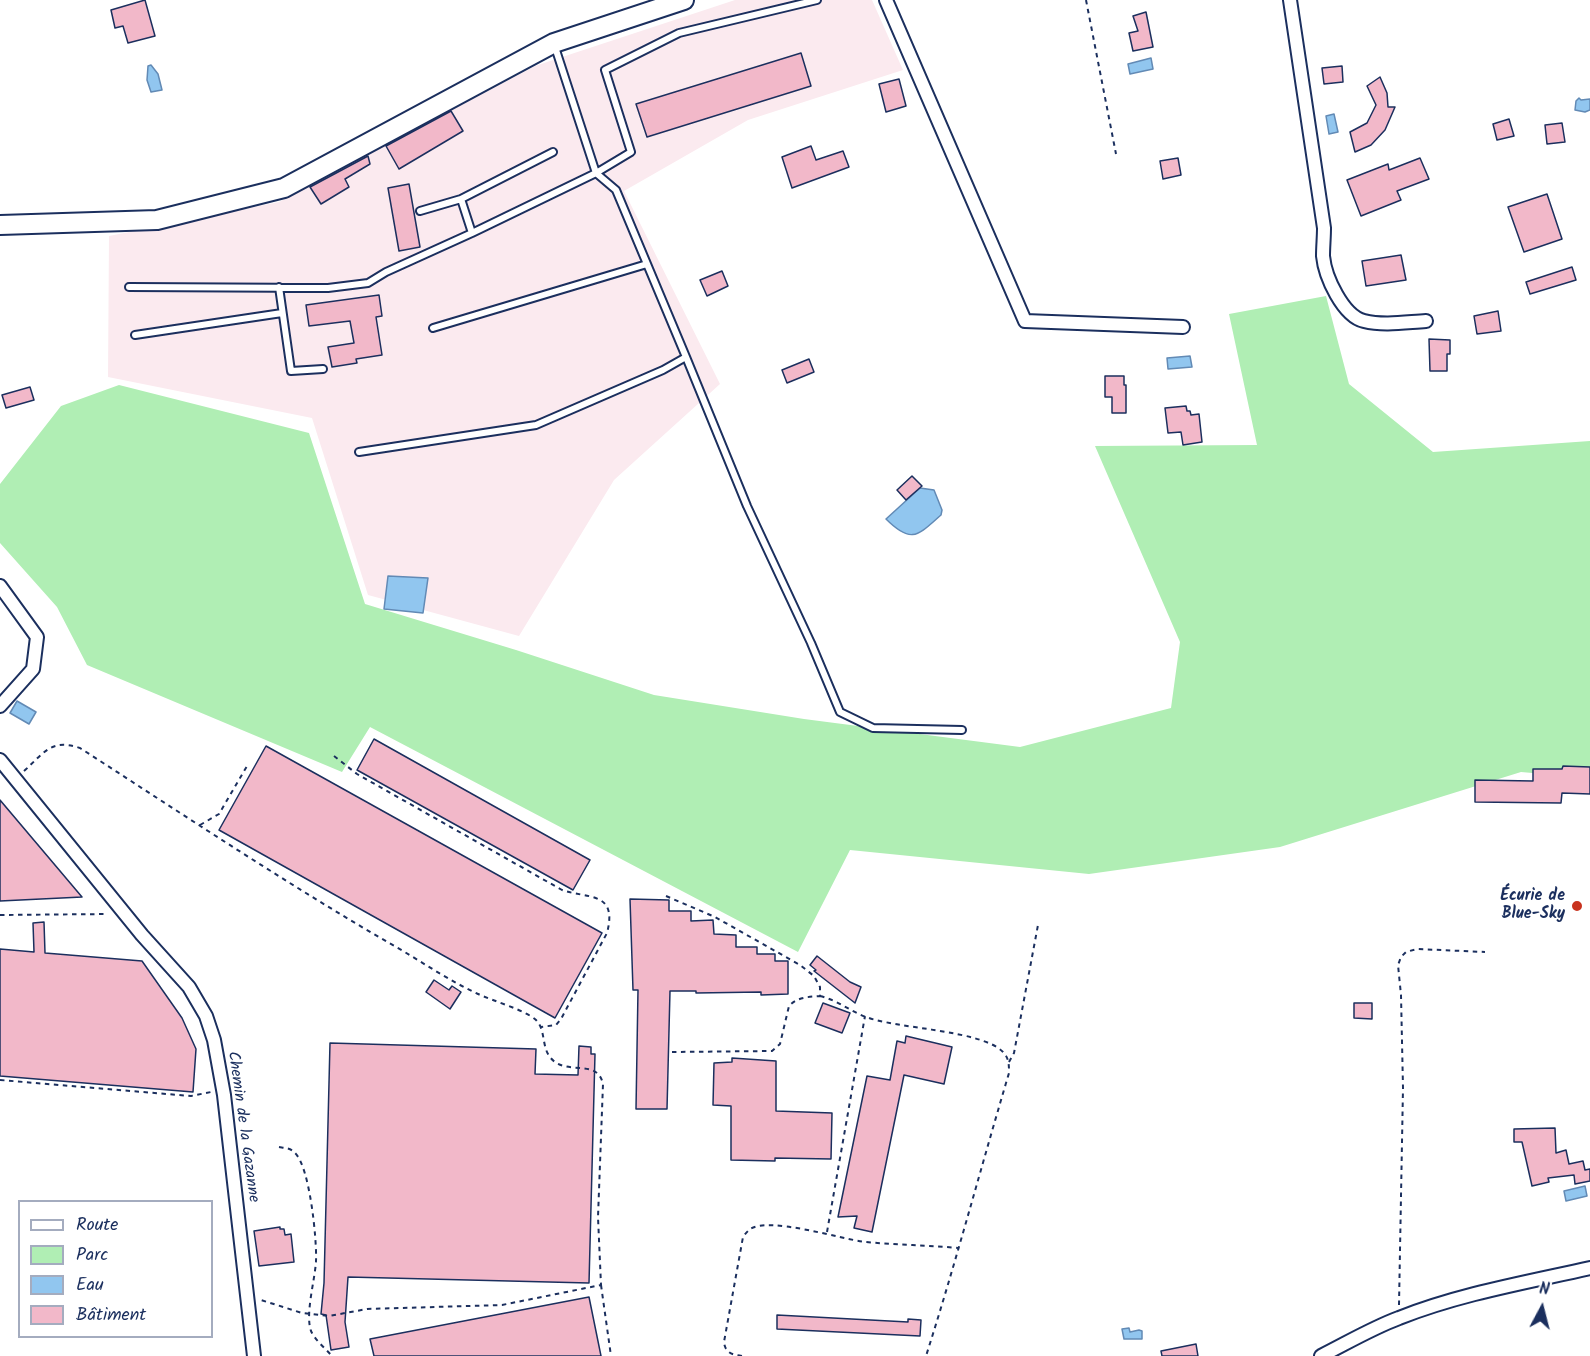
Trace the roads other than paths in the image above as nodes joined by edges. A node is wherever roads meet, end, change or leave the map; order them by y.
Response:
1 (684, 0) edge
2 (817, 0) edge
3 (886, 0) edge
4 (1290, 0) edge
5 (554, 43) junction
6 (553, 152) dead end
7 (596, 173) junction
8 (461, 199) junction
9 (420, 211) dead end
10 (0, 225) edge
11 (472, 234) junction
12 (647, 264) junction
13 (129, 287) dead end
14 (279, 287) junction
15 (282, 313) junction
16 (1426, 321) dead end
17 (1183, 327) dead end
18 (433, 328) dead end
19 (135, 334) dead end
20 (686, 357) junction
21 (323, 369) dead end
22 (359, 452) dead end
23 (0, 586) edge
24 (0, 706) edge
25 (962, 729) dead end
26 (0, 760) edge
27 (1590, 1268) edge
28 (254, 1356) edge
29 (1321, 1356) edge

1 - 5 main road
2 - 7 lane
3 - 17 street
4 - 16 street
5 - 7 lane
5 - 10 main road
6 - 8 lane
7 - 11 lane
7 - 12 lane
8 - 9 lane
8 - 11 lane
11 - 14 lane
12 - 18 lane
12 - 20 lane
13 - 14 lane
14 - 15 lane
15 - 19 lane
15 - 21 lane
20 - 22 lane
20 - 25 lane
23 - 24 street
26 - 28 street, Chemin de la Gazanne
27 - 29 street

